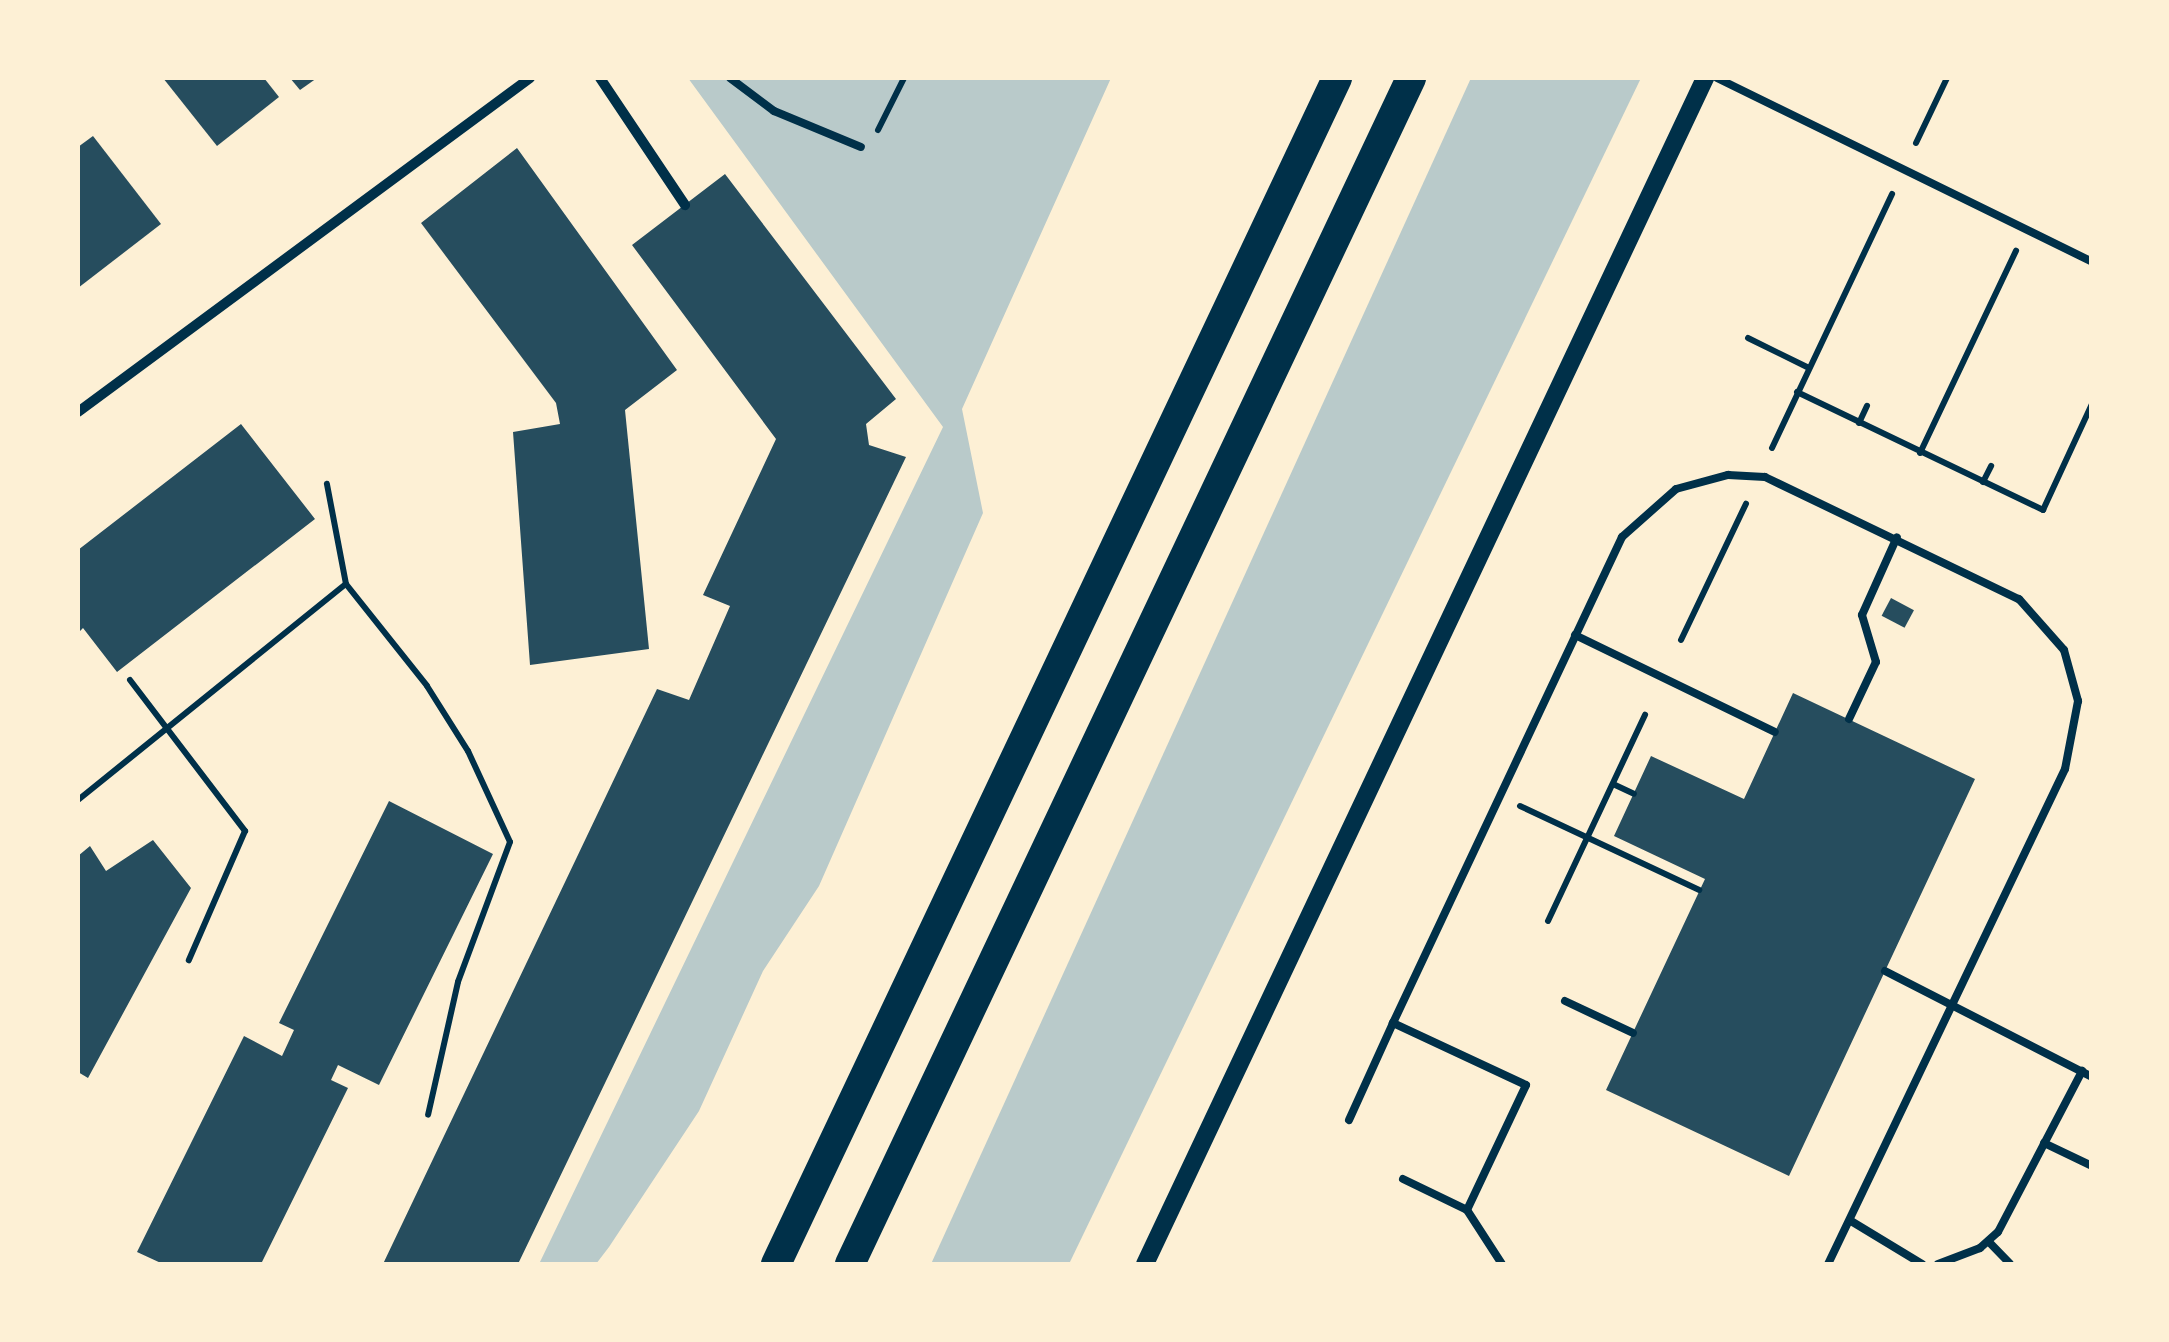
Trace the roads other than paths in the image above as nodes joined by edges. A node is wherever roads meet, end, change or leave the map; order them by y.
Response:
1 (530, 78) edge
2 (600, 78) edge
3 (730, 78) edge
4 (1337, 78) edge
5 (1411, 78) edge
6 (1705, 78) edge
7 (1717, 78) edge
8 (861, 146) road end
9 (684, 205) dead end
10 (2092, 262) edge
11 (78, 412) edge
12 (1897, 538) junction
13 (1574, 635) junction
14 (1848, 719) dead end
15 (1775, 732) dead end
16 (1885, 971) dead end
17 (1564, 1001) dead end
18 (1954, 1004) junction
19 (1393, 1023) junction
20 (1632, 1033) dead end
21 (2082, 1072) junction
22 (2092, 1076) edge
23 (1350, 1120) dead end
24 (912, 1134) junction
25 (2044, 1143) junction
26 (2092, 1166) edge
27 (1403, 1178) dead end
28 (1467, 1210) junction
29 (1851, 1221) junction
30 (1989, 1242) junction
31 (776, 1264) edge
32 (850, 1264) edge
33 (866, 1264) edge
34 (1144, 1264) edge
35 (1502, 1264) edge
36 (1828, 1264) edge
37 (1922, 1264) edge
38 (1938, 1264) edge
39 (2010, 1264) edge

1 - 11 street
2 - 9 street
3 - 8 lane
4 - 31 highway
5 - 24 highway
6 - 34 street
7 - 10 lane
12 - 13 lane
12 - 14 lane
12 - 18 lane
13 - 15 lane
13 - 19 lane
16 - 18 lane
17 - 20 lane
18 - 21 lane
18 - 29 lane
19 - 23 lane
19 - 28 lane
21 - 22 lane
21 - 25 lane
24 - 32 highway
24 - 33 highway
25 - 26 lane
25 - 30 lane
27 - 28 lane
28 - 35 lane
29 - 36 lane
29 - 37 lane
30 - 38 lane
30 - 39 lane

